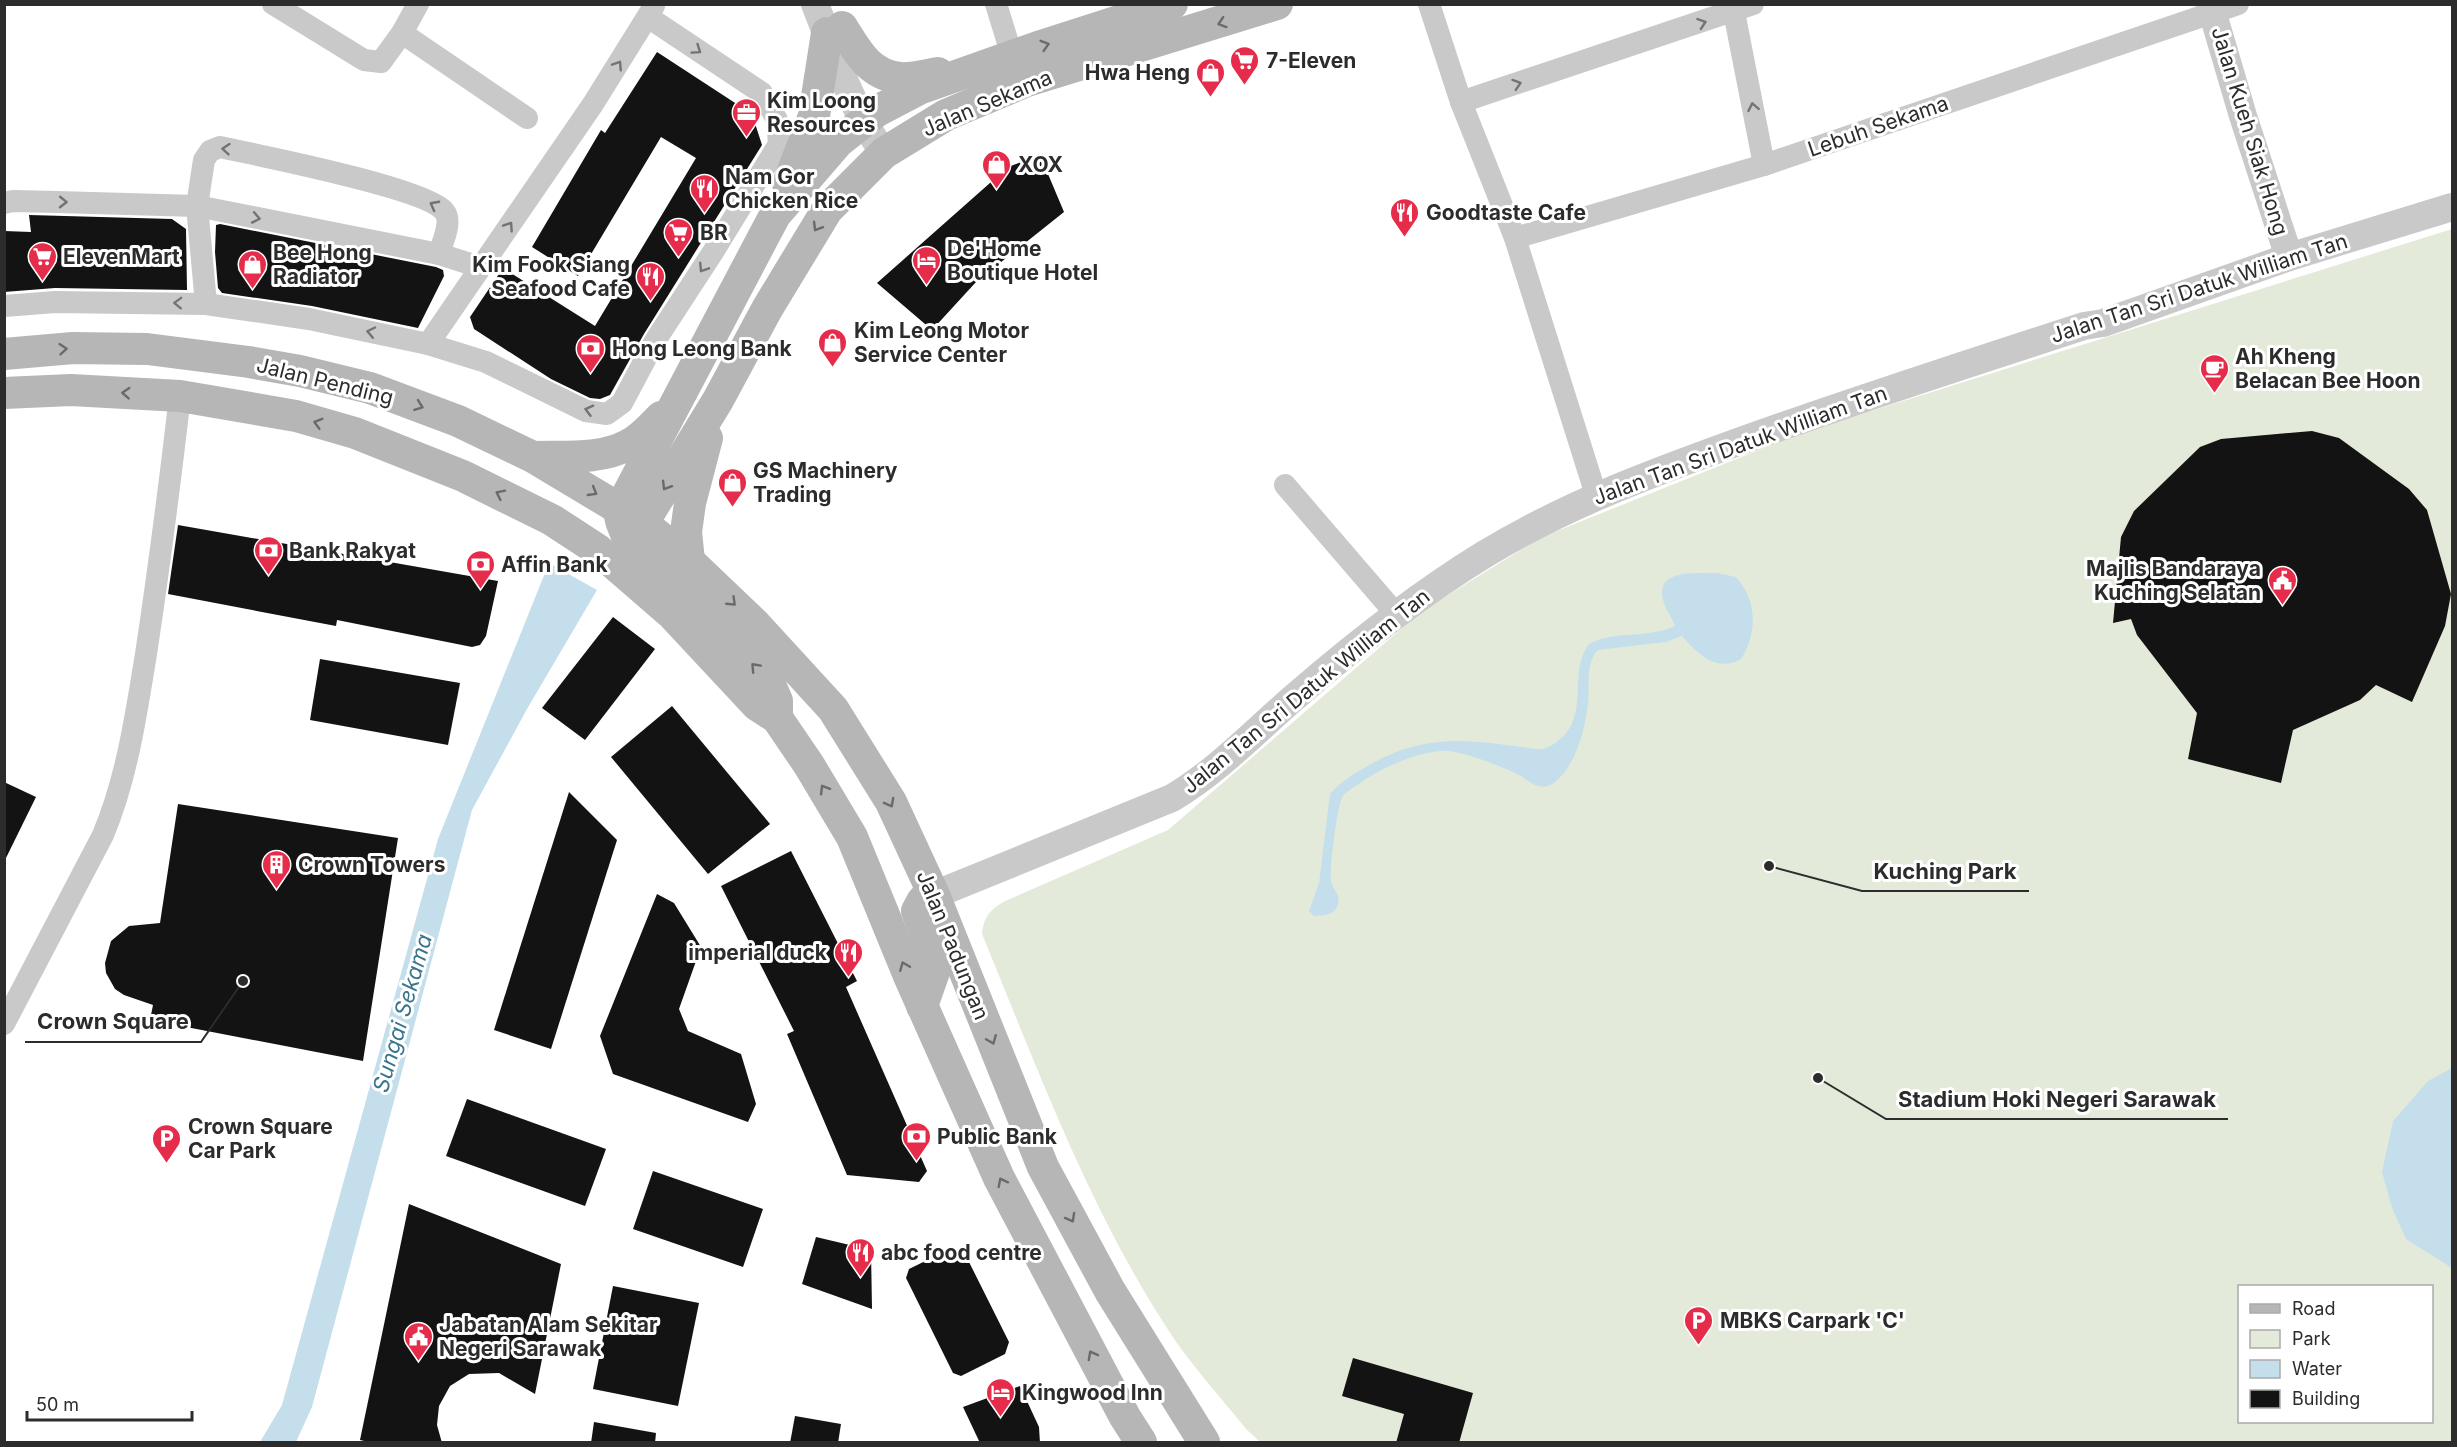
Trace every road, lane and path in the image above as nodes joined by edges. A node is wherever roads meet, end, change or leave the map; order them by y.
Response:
1 (273, 4) edge
2 (418, 4) edge
3 (996, 4) edge
4 (1277, 4) edge
5 (1429, 4) edge
6 (1742, 7) edge
7 (2220, 7) edge
8 (1153, 8) edge
9 (651, 11) edge
10 (830, 17) edge
11 (402, 33) junction
12 (1012, 56) junction
13 (970, 70) junction
14 (1461, 102) junction
15 (870, 116) junction
16 (527, 118) dead end
17 (891, 148) junction
18 (1764, 165) junction
19 (4, 203) edge
20 (196, 206) junction
21 (2452, 207) edge
22 (776, 215) junction
23 (1515, 238) junction
24 (439, 254) junction
25 (2289, 257) junction
26 (480, 267) junction
27 (206, 304) junction
28 (4, 306) edge
29 (428, 344) junction
30 (4, 354) edge
31 (4, 393) edge
32 (180, 396) junction
33 (718, 400) junction
34 (676, 401) junction
35 (533, 457) junction
36 (1285, 485) dead end
37 (1596, 495) junction
38 (552, 520) junction
39 (630, 522) junction
40 (689, 561) junction
41 (1396, 614) junction
42 (777, 718) junction
43 (934, 895) junction
44 (922, 1005) junction
45 (4, 1024) edge
46 (1132, 1434) edge
47 (1204, 1443) edge

1 - 11 street
2 - 11 street
3 - 12 street
4 -> 17 main road, Jalan Sekama
5 - 14 street
14 -> 6 street
18 -> 6 street
7 - 18 street, Lebuh Sekama
7 - 25 street, Jalan Kueh Siak Hong
12 -> 8 main road, Jalan Sekama
26 -> 9 street
9 -> 29 street
10 - 13 main road
10 - 15 street
10 - 22 main road
11 - 16 street
12 - 13 main road, Jalan Sekama
13 - 15 main road, Jalan Sekama
14 - 23 street
15 - 17 street
15 - 22 main road, Jalan Sekama
17 -> 33 main road, Jalan Sekama
18 - 23 street, Lebuh Sekama
19 -> 20 street
20 -> 24 street
24 -> 20 street
20 - 27 street
21 - 25 street, Jalan Tan Sri Datuk William Tan
22 - 34 main road, Jalan Sekama
23 - 37 street
24 - 26 street
25 - 37 street, Jalan Tan Sri Datuk William Tan
26 - 29 street
27 -> 28 street
29 -> 27 street
30 -> 35 main road, Jalan Pending
32 -> 31 main road, Jalan Pending
38 -> 32 main road, Jalan Pending
32 - 45 street
33 -> 39 main road, Jalan Sekama
33 - 40 main road
34 - 35 main road
34 - 39 main road, Jalan Sekama
35 -> 39 main road, Jalan Pending
36 - 41 street
37 - 41 street, Jalan Tan Sri Datuk William Tan
38 - 39 main road
38 - 42 main road, Jalan Pending
39 - 40 main road, Jalan Padungan
42 -> 39 main road
40 -> 43 main road, Jalan Padungan
41 - 43 street, Jalan Tan Sri Datuk William Tan
44 -> 42 main road
43 - 44 main road
43 -> 47 main road, Jalan Padungan
46 -> 44 main road

